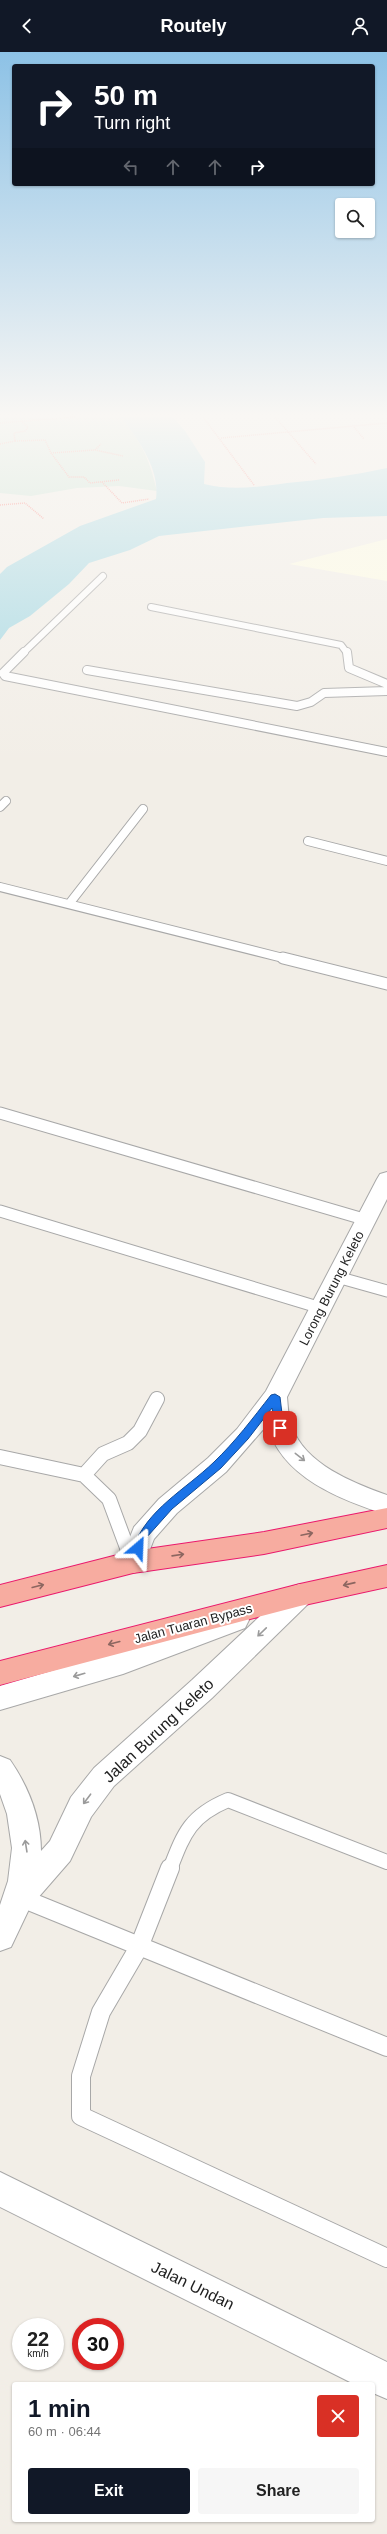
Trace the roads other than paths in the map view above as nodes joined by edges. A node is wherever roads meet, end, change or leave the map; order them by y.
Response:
1 (103, 576) dead end
2 (151, 607) dead end
3 (87, 670) dead end
4 (387, 684) edge
5 (387, 691) edge
6 (387, 752) edge
7 (143, 809) dead end
8 (308, 841) dead end
9 (387, 861) edge
10 (0, 887) edge
11 (69, 904) junction
12 (387, 984) edge
13 (0, 1113) edge
14 (387, 1179) edge
15 (0, 1211) edge
16 (367, 1220) junction
17 (337, 1277) junction
18 (387, 1291) edge
19 (321, 1308) junction
20 (275, 1397) junction
21 (157, 1399) dead end
22 (0, 1458) edge
23 (84, 1475) junction
24 (387, 1505) edge
25 (387, 1518) edge
26 (133, 1562) junction
27 (387, 1576) edge
28 (300, 1595) junction
29 (0, 1596) edge
30 (0, 1673) edge
31 (0, 1698) edge
32 (0, 1769) edge
33 (387, 1862) edge
34 (19, 1898) junction
35 (0, 1936) edge
36 (139, 1947) junction
37 (387, 2048) edge
38 (0, 2189) edge
39 (387, 2258) edge
40 (387, 2381) edge

1 - 6 lane
2 - 4 lane
3 - 5 lane
7 - 11 lane
8 - 9 lane
10 - 11 lane
11 - 12 lane
13 - 16 lane
14 - 16 street, Lorong Burung Keleto
15 - 19 lane
16 - 17 street, Lorong Burung Keleto
17 - 18 lane
17 - 19 street, Lorong Burung Keleto
19 - 20 street, Lorong Burung Keleto
20 -> 24 street
20 - 26 street, Lorong Burung Keleto
21 - 23 lane
22 - 23 lane
23 - 26 lane
26 -> 25 highway
29 -> 26 highway
27 -> 28 highway, Jalan Tuaran Bypass
28 -> 30 highway, Jalan Tuaran Bypass
28 -> 31 street
28 -> 34 street, Jalan Burung Keleto
34 -> 32 street, Jalan Burung Keleto
33 - 36 lane
34 - 35 street, Jalan Burung Keleto
34 - 36 lane
36 - 37 lane
36 - 39 lane
38 - 40 street, Jalan Undan

